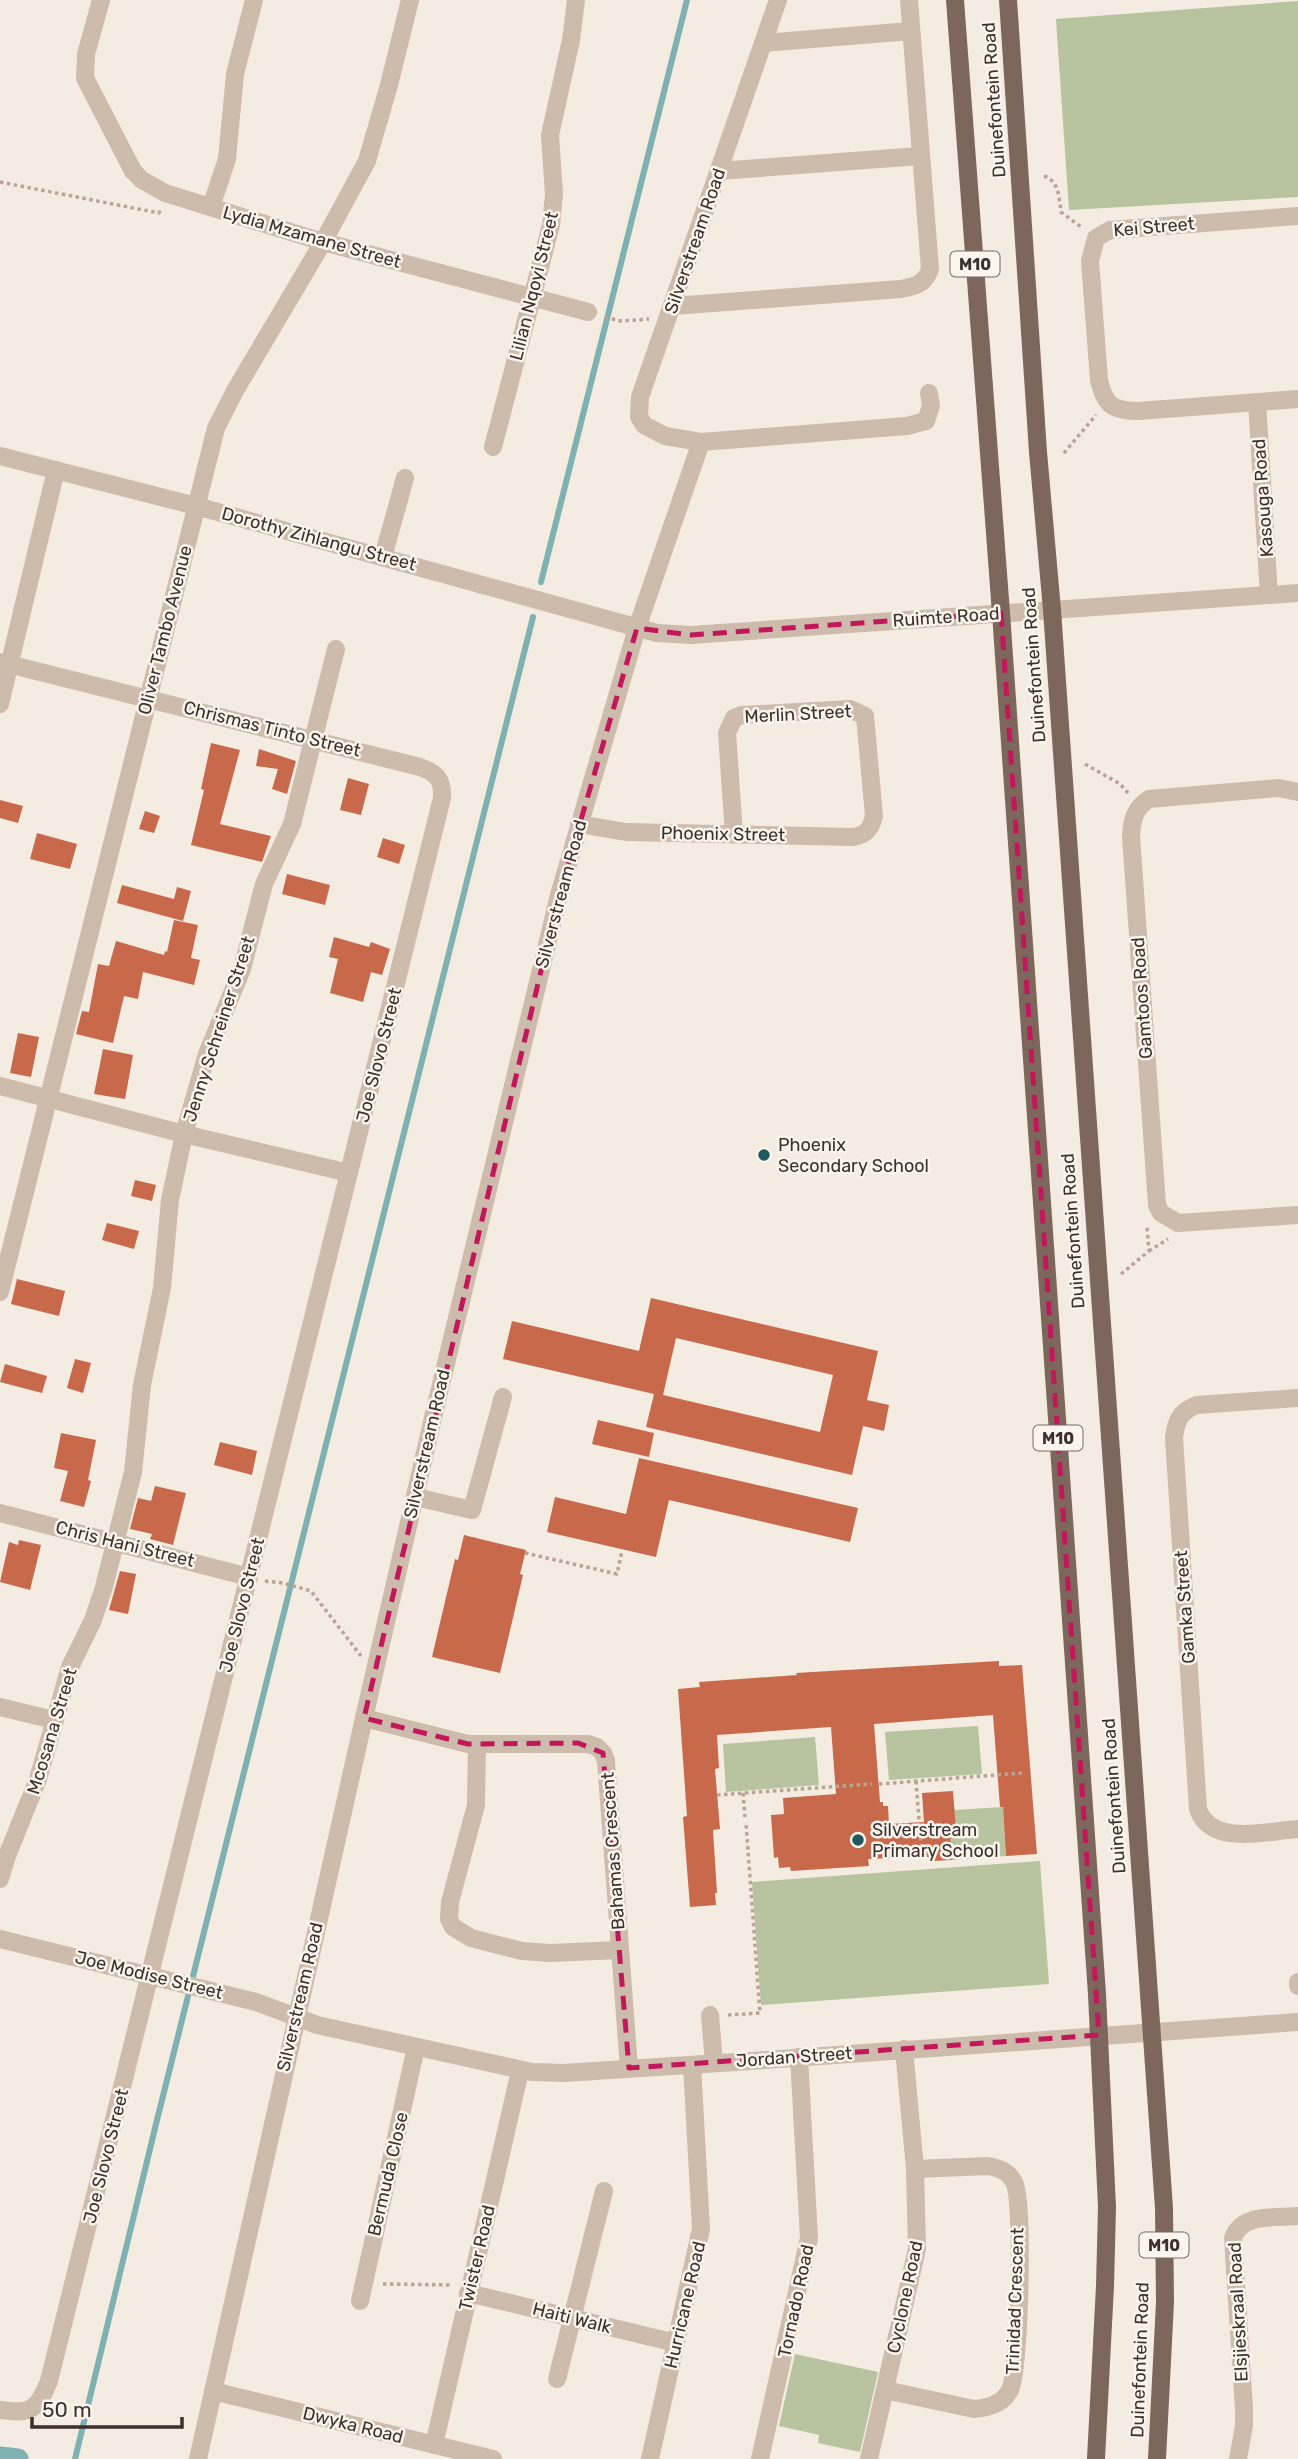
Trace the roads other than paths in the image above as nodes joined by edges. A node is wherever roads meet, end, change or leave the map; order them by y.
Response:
1 (101, 0) edge
2 (254, 0) edge
3 (410, 0) edge
4 (576, 0) edge
5 (778, 0) edge
6 (909, 0) edge
7 (955, 0) edge
8 (1009, 0) edge
9 (911, 31) junction
10 (763, 43) junction
11 (920, 156) junction
12 (719, 171) junction
13 (211, 208) junction
14 (1298, 216) edge
15 (323, 242) junction
16 (532, 298) junction
17 (671, 311) junction
18 (592, 313) road end
19 (929, 393) dead end
20 (1298, 399) edge
21 (1257, 402) junction
22 (701, 442) junction
23 (493, 447) dead end
24 (0, 456) edge
25 (56, 470) junction
26 (405, 478) dead end
27 (196, 506) junction
28 (383, 556) junction
29 (1298, 593) edge
30 (1269, 595) junction
31 (1052, 610) junction
32 (1001, 613) junction
33 (637, 628) junction
34 (336, 649) dead end
35 (5, 663) edge
36 (148, 699) junction
37 (0, 704) edge
38 (314, 739) junction
39 (1298, 792) edge
40 (442, 798) joint
41 (579, 824) junction
42 (867, 831) joint
43 (734, 835) junction
44 (0, 1086) edge
45 (48, 1098) junction
46 (184, 1134) junction
47 (349, 1173) junction
48 (1298, 1215) edge
49 (0, 1292) edge
50 (503, 1397) dead end
51 (1298, 1398) edge
52 (415, 1497) junction
53 (0, 1513) edge
54 (116, 1542) junction
55 (249, 1577) junction
56 (0, 1707) edge
57 (363, 1718) junction
58 (54, 1720) junction
59 (477, 1745) junction
60 (1298, 1829) edge
61 (0, 1879) edge
62 (0, 1939) edge
63 (620, 1950) junction
64 (150, 1975) junction
65 (710, 2015) road end
66 (296, 2016) junction
67 (1298, 2022) edge
68 (1151, 2031) junction
69 (1099, 2035) junction
70 (416, 2047) junction
71 (904, 2049) junction
72 (799, 2057) junction
73 (714, 2063) junction
74 (692, 2065) junction
75 (629, 2068) junction
76 (520, 2071) junction
77 (915, 2169) junction
78 (604, 2191) dead end
79 (1298, 2216) edge
80 (465, 2290) junction
81 (359, 2301) dead end
82 (571, 2318) junction
83 (676, 2343) junction
84 (557, 2379) dead end
85 (885, 2389) junction
86 (213, 2391) junction
87 (0, 2410) edge
88 (434, 2445) junction
89 (198, 2459) edge
90 (494, 2459) edge
91 (650, 2459) edge
92 (760, 2459) edge
93 (869, 2459) edge
94 (1096, 2459) edge
95 (1157, 2459) edge
96 (1238, 2459) edge

1 - 13 street, Lydia Mzamane Street
2 - 13 street
3 - 15 street, Oliver Tambo Avenue
4 - 16 street, Lilian Nqoyi Street
5 - 10 street, Silverstream Road
6 - 9 street
7 - 32 main road, Duinefontein Road / M10
8 - 31 main road, Duinefontein Road / M10
9 - 10 street
9 - 11 street
10 - 12 street, Silverstream Road
11 - 12 street
11 - 17 street
12 - 17 street, Silverstream Road
13 - 15 street, Lydia Mzamane Street
14 - 21 street, Kei Street
15 - 16 street, Lydia Mzamane Street
15 - 27 street, Oliver Tambo Avenue
16 - 18 street, Lydia Mzamane Street
16 - 23 street, Lilian Nqoyi Street
17 - 22 street, Silverstream Road
19 - 22 street, Silverstream Road
20 - 21 street
21 - 30 street, Kasouga Road
22 - 33 street, Silverstream Road
24 - 25 street, Dorothy Zihlangu Street
25 - 27 street, Dorothy Zihlangu Street
25 - 35 street
26 - 28 street
27 - 28 street, Dorothy Zihlangu Street
27 - 36 street, Oliver Tambo Avenue
28 - 33 street, Dorothy Zihlangu Street
29 - 30 street, Ruimte Road
30 - 31 street, Ruimte Road
31 - 32 street, Ruimte Road
31 - 68 main road, Duinefontein Road / M10
32 - 33 street, Ruimte Road
32 - 69 main road, Duinefontein Road / M10
33 - 41 street, Silverstream Road
34 - 38 street, Jenny Schreiner Street
35 - 36 street, Chrismas Tinto Street
35 - 37 street
36 - 38 street, Chrismas Tinto Street
36 - 45 street, Oliver Tambo Avenue
38 - 40 street, Chrismas Tinto Street
38 - 46 street, Jenny Schreiner Street
39 - 48 street, Gamtoos Road
40 - 47 street, Joe Slovo Street
41 - 43 street, Phoenix Street
41 - 52 street, Silverstream Road
42 - 43 street, Phoenix Street
42 - 43 street, Merlin Street
44 - 45 street
45 - 46 street
45 - 49 street, Oliver Tambo Avenue
46 - 47 street
46 - 54 street, Jenny Schreiner Street
47 - 55 street, Joe Slovo Street
50 - 52 street
51 - 60 street, Gamka Street
52 - 57 street, Silverstream Road
53 - 54 street, Chris Hani Street
54 - 55 street, Chris Hani Street
54 - 58 street, Mcosana Street
55 - 64 street, Joe Slovo Street
56 - 58 street
57 - 59 street, Bahamas Crescent
57 - 66 street, Silverstream Road
58 - 61 street, Mcosana Street
59 - 63 street, Bahamas Crescent
59 - 63 street
62 - 64 street, Joe Modise Street
63 - 75 street, Bahamas Crescent
64 - 66 street, Joe Modise Street
64 - 87 street, Joe Slovo Street
65 - 73 street
66 - 70 street, Jordan Street
66 - 86 street, Silverstream Road
67 - 68 street, Jordan Street
68 - 69 street, Jordan Street
68 - 95 main road, Duinefontein Road / M10
69 - 71 street, Jordan Street
69 - 94 main road, Duinefontein Road / M10
70 - 76 street, Jordan Street
70 - 81 street, Bermuda Close
71 - 72 street, Jordan Street
71 - 77 street, Cyclone Road
72 - 73 street, Jordan Street
72 - 92 street, Tornado Road
73 - 74 street, Jordan Street
74 - 75 street, Jordan Street
74 - 83 street, Hurricane Road
75 - 76 street, Jordan Street
76 - 80 street, Twister Road
77 - 85 street, Cyclone Road
77 - 85 street, Trinidad Crescent
78 - 82 street
79 - 96 street, Elsjieskraal Road
80 - 82 street, Haiti Walk
80 - 88 street, Twister Road
82 - 83 street, Haiti Walk
82 - 84 street
83 - 91 street, Hurricane Road
85 - 93 street, Cyclone Road
86 - 88 street, Dwyka Road
86 - 89 street, Silverstream Road
88 - 90 street, Dwyka Road

